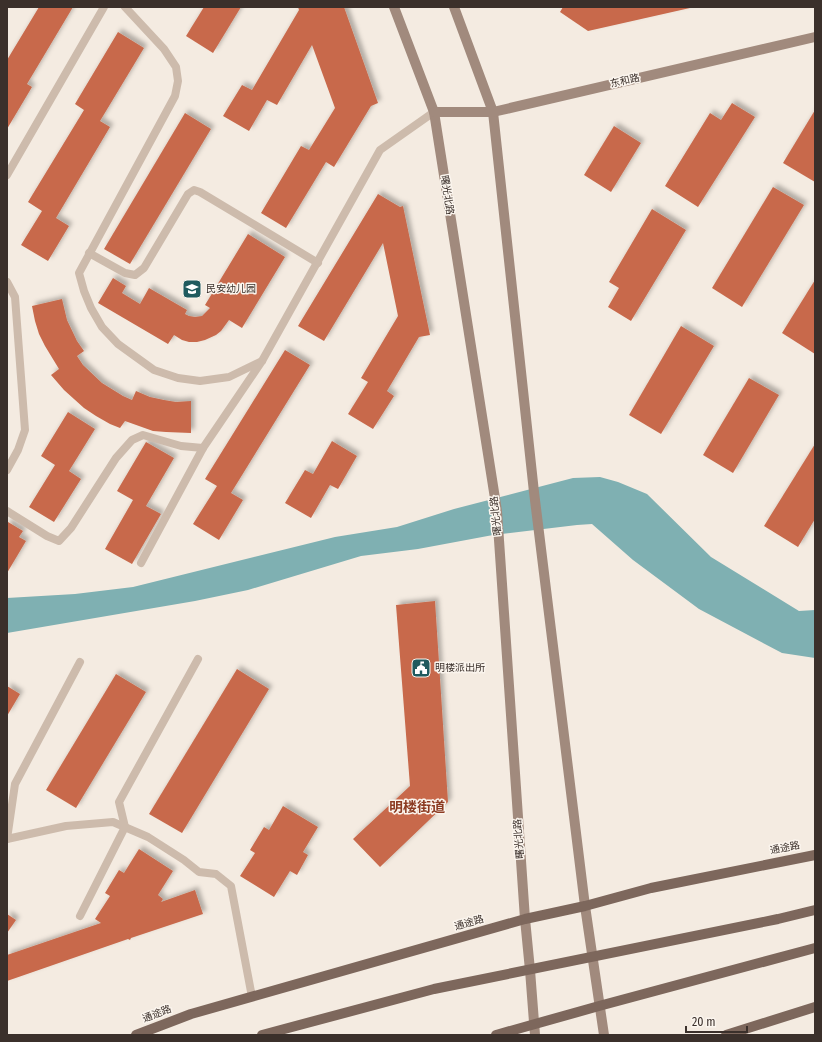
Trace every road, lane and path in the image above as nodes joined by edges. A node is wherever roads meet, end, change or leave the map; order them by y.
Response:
1 (104, 7) edge
2 (125, 7) edge
3 (394, 7) edge
4 (454, 7) edge
5 (815, 37) edge
6 (434, 112) junction
7 (493, 112) junction
8 (7, 175) edge
9 (89, 253) junction
10 (318, 262) junction
11 (7, 282) edge
12 (262, 361) junction
13 (203, 448) junction
14 (7, 470) edge
15 (7, 511) edge
16 (141, 563) dead end
17 (198, 659) dead end
18 (80, 662) dead end
19 (125, 827) junction
20 (7, 839) edge
21 (815, 855) edge
22 (585, 906) junction
23 (815, 910) edge
24 (80, 916) dead end
25 (525, 919) junction
26 (815, 948) edge
27 (592, 958) junction
28 (530, 970) junction
29 (252, 997) junction
30 (599, 1006) junction
31 (815, 1007) edge
32 (534, 1024) junction
33 (136, 1035) edge
34 (262, 1035) edge
35 (496, 1035) edge
36 (535, 1035) edge
37 (604, 1035) edge
38 (726, 1035) edge

1 - 8 lane
2 - 9 lane
3 - 6 main road, 曙光北路
4 - 7 main road
5 - 7 main road, 东和路
6 - 7 main road, 东和路
6 - 10 lane
6 - 25 main road, 曙光北路
7 - 22 main road
9 - 10 lane
9 - 12 lane
10 - 12 lane
11 - 14 lane
12 - 13 lane
13 - 15 lane
13 - 16 lane
17 - 19 lane
18 - 20 lane
19 - 20 lane
19 - 24 lane
19 - 29 lane
21 - 22 main road, 通途路
22 - 25 main road, 通途路
22 - 27 main road
23 - 27 main road
25 - 28 main road, 曙光北路
25 - 29 main road, 通途路
26 - 30 main road
27 - 28 main road
27 - 30 main road
28 - 32 main road, 曙光北路
28 - 34 main road
29 - 33 main road, 通途路
30 - 32 main road
30 - 37 main road
31 - 38 main road
32 - 35 main road
32 - 36 main road, 曙光北路

